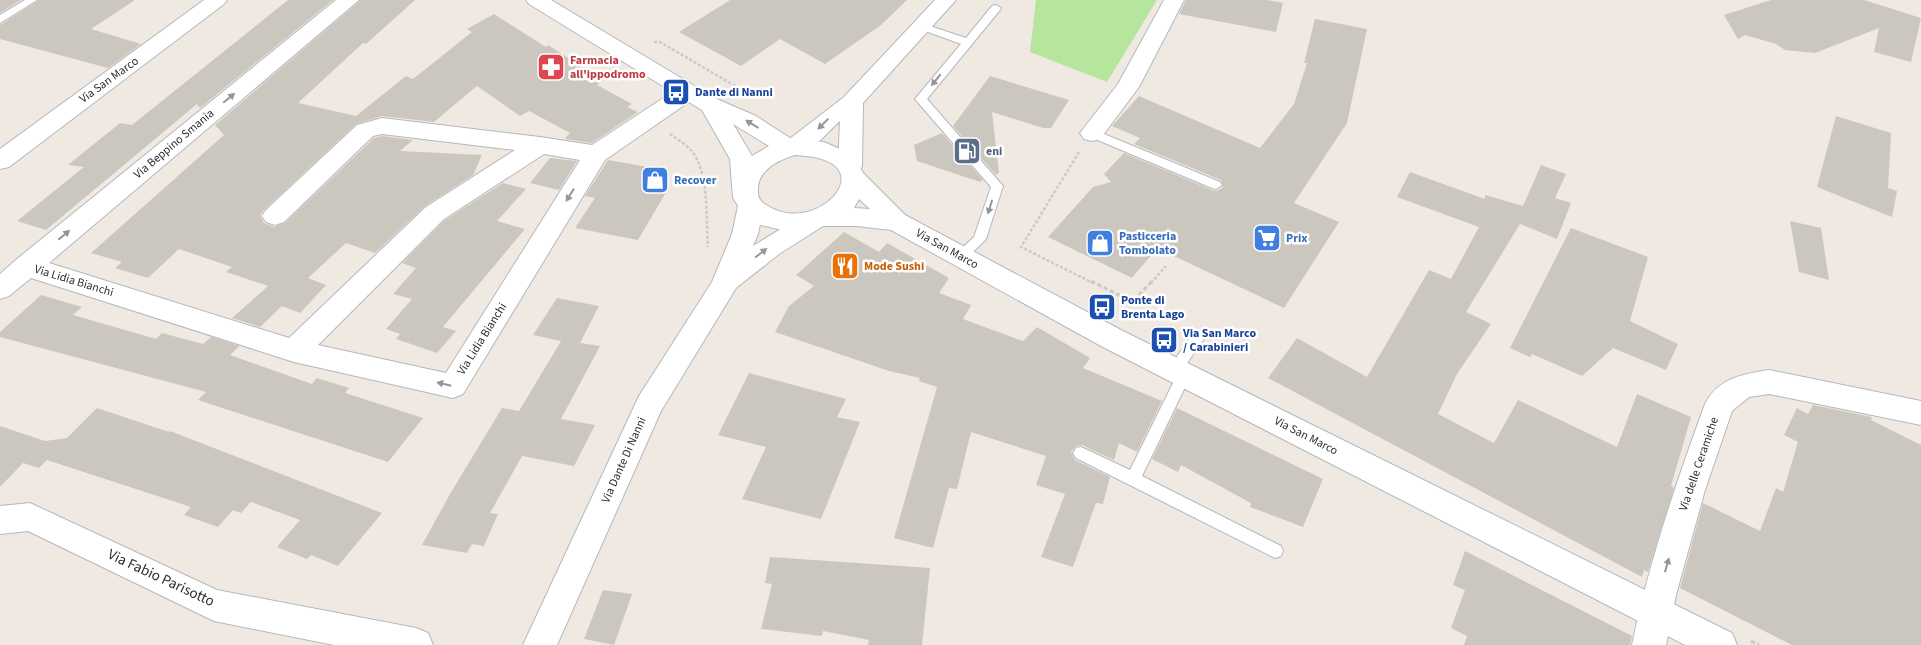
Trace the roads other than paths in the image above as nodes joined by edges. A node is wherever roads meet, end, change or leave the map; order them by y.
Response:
1 (32, 0) edge
2 (217, 0) edge
3 (349, 0) edge
4 (536, 0) edge
5 (946, 0) edge
6 (1174, 0) edge
7 (996, 8) dead end
8 (0, 20) edge
9 (921, 26) junction
10 (966, 42) junction
11 (688, 92) junction
12 (852, 102) junction
13 (711, 105) junction
14 (1092, 133) joint
15 (540, 145) junction
16 (792, 147) junction
17 (596, 154) junction
18 (0, 160) edge
19 (852, 172) junction
20 (1216, 185) dead end
21 (748, 194) junction
22 (275, 216) dead end
23 (819, 218) junction
24 (896, 221) junction
25 (961, 256) junction
26 (26, 266) junction
27 (724, 285) junction
28 (0, 289) edge
29 (1198, 337) dead end
30 (294, 350) junction
31 (1180, 372) junction
32 (1921, 413) edge
33 (1081, 453) dead end
34 (1133, 479) junction
35 (0, 520) edge
36 (1275, 551) dead end
37 (1654, 612) junction
38 (416, 645) edge
39 (540, 645) edge
40 (1649, 645) edge
41 (1720, 645) edge

1 - 8 lane
2 - 18 street, Via San Marco
26 -> 3 street, Via Beppino Smania
4 - 11 street
5 - 9 street
6 - 14 street
7 - 10 lane
9 - 10 lane
9 - 12 street
10 -> 25 lane
11 - 13 street
11 - 17 street, Via Lidia Bianchi
12 -> 16 street
12 - 19 street
16 -> 13 street
13 - 21 street
14 - 20 lane
15 - 17 street
15 - 22 street
15 - 30 street
16 - 19 street
16 - 21 street
17 -> 30 street, Via Lidia Bianchi
19 - 23 street
19 - 24 street, Via San Marco
21 - 23 street
21 - 27 street, Via Dante Di Nanni
23 - 24 street, Via San Marco
27 -> 23 street, Via Dante Di Nanni
24 - 25 street, Via San Marco
25 - 31 street, Via San Marco
26 - 28 street, Via Beppino Smania
26 - 30 street, Via Lidia Bianchi
27 - 39 street, Via Dante Di Nanni
29 - 31 lane
31 - 34 lane
31 - 37 street, Via San Marco
37 -> 32 street, Via delle Ceramiche
33 - 34 lane
34 - 36 lane
35 - 38 street, Via Fabio Parisotto
37 - 40 street, Via delle Ceramiche
37 - 41 street, Via San Marco

